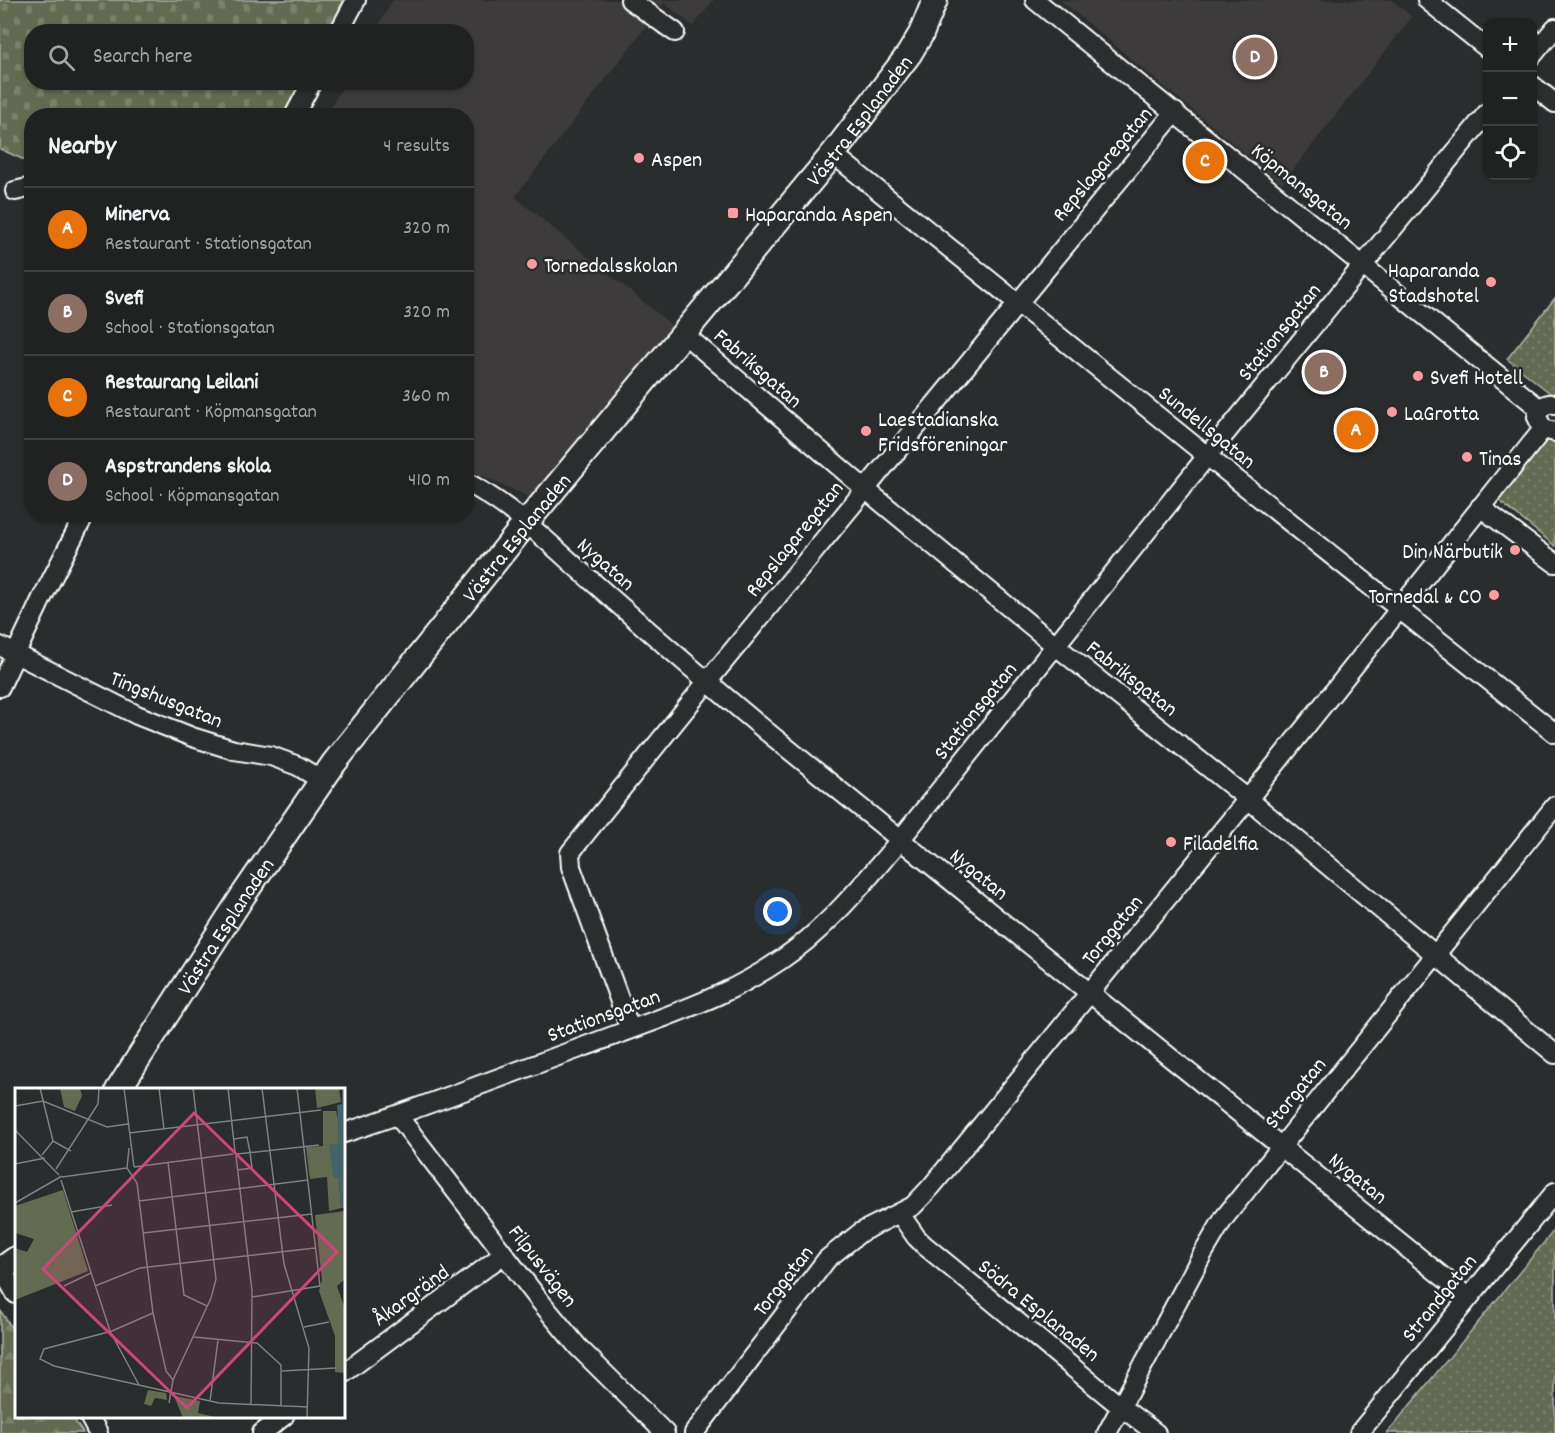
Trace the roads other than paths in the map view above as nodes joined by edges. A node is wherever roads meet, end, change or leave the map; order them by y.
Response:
1 (356, 0) edge
2 (630, 0) edge
3 (935, 0) edge
4 (1035, 0) edge
5 (1427, 0) edge
6 (343, 24) edge
7 (1555, 28) edge
8 (675, 32) dead end
9 (1483, 45) edge
10 (1537, 51) edge
11 (1537, 88) edge
12 (308, 90) edge
13 (1555, 103) edge
14 (298, 108) edge
15 (1174, 112) junction
16 (1483, 117) edge
17 (832, 154) junction
18 (1364, 264) junction
19 (1017, 302) junction
20 (684, 334) junction
21 (1548, 406) edge
22 (1549, 430) edge
23 (1207, 456) junction
24 (474, 486) edge
25 (864, 488) junction
26 (1480, 507) junction
27 (81, 522) edge
28 (526, 523) junction
29 (1555, 562) edge
30 (1398, 609) junction
31 (1056, 646) junction
32 (8, 650) edge
33 (706, 682) junction
34 (0, 687) edge
35 (1555, 734) edge
36 (321, 780) junction
37 (1248, 799) junction
38 (1555, 806) edge
39 (900, 840) junction
40 (1436, 955) junction
41 (1090, 993) junction
42 (630, 1029) junction
43 (1555, 1054) edge
44 (119, 1088) edge
45 (398, 1116) junction
46 (345, 1133) edge
47 (1281, 1145) junction
48 (1555, 1192) edge
49 (900, 1214) junction
50 (504, 1254) junction
51 (5, 1266) edge
52 (15, 1291) edge
53 (1468, 1297) junction
54 (345, 1372) edge
55 (1121, 1407) junction
56 (90, 1418) edge
57 (281, 1418) edge
58 (98, 1433) edge
59 (262, 1433) edge
60 (665, 1433) edge
61 (694, 1433) edge
62 (1107, 1433) edge
63 (1156, 1433) edge
64 (1359, 1433) edge

1 - 6 street
2 - 8 street
3 - 17 street, Västra Esplanaden
4 - 15 street, Köpmansgatan
5 - 9 street
7 - 10 street
11 - 13 street
12 - 14 street
15 - 18 street, Köpmansgatan
15 - 19 street, Repslagaregatan
16 - 18 street, Stationsgatan
17 - 19 street, Sundellsgatan
17 - 20 street, Västra Esplanaden
18 - 21 street, Köpmansgatan
18 - 23 street, Stationsgatan
19 - 23 street, Sundellsgatan
19 - 25 street, Repslagaregatan
20 - 25 street, Fabriksgatan
20 - 28 street, Västra Esplanaden
21 - 22 street, Torggatan
22 - 26 street, Torggatan
23 - 30 street, Sundellsgatan
23 - 31 street, Stationsgatan
24 - 28 street, Nygatan
25 - 31 street, Fabriksgatan
25 - 33 street, Repslagaregatan
26 - 29 street
26 - 30 street, Torggatan
27 - 32 street
28 - 33 street, Nygatan
28 - 36 street, Västra Esplanaden
30 - 35 street, Sundellsgatan
30 - 37 street, Torggatan
31 - 37 street, Fabriksgatan
31 - 39 street, Stationsgatan
32 - 34 street
32 - 36 street, Tingshusgatan
33 - 39 street, Nygatan
33 - 42 street, Repslagaregatan
36 - 44 street, Västra Esplanaden
37 - 40 street, Fabriksgatan
37 - 41 street, Torggatan
38 - 40 street, Storgatan
39 - 41 street, Nygatan
39 - 42 street, Stationsgatan
40 - 43 street, Fabriksgatan
40 - 47 street, Storgatan
41 - 47 street, Nygatan
41 - 49 street, Torggatan
42 - 45 street, Stationsgatan
45 - 46 street, Stationsgatan
45 - 50 street, Filpusvägen
47 - 53 street, Nygatan
47 - 55 street, Storgatan
48 - 53 street, Strandgatan
49 - 55 street, Södra Esplanaden
49 - 61 street, Torggatan
50 - 54 street, Åkargränd
50 - 60 street, Filpusvägen
51 - 52 street
53 - 64 street, Strandgatan
55 - 62 street, Storgatan
55 - 63 street, Södra Esplanaden
56 - 58 street
57 - 59 street

